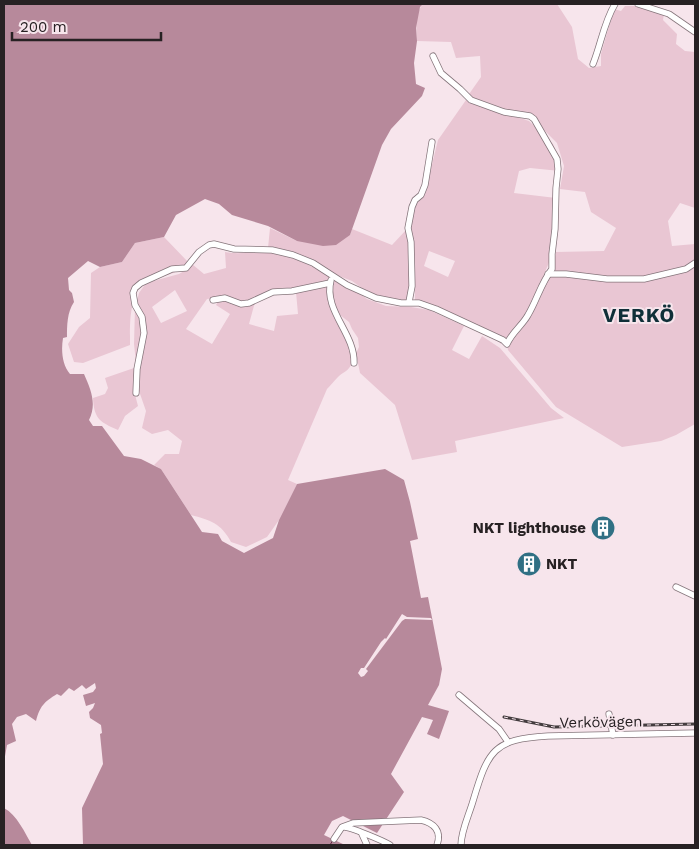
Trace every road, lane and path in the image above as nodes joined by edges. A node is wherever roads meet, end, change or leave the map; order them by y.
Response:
1 (615, 4) edge
2 (638, 4) edge
3 (662, 7) edge
4 (695, 32) edge
5 (433, 56) dead end
6 (593, 64) dead end
7 (432, 142) dead end
8 (695, 263) edge
9 (548, 274) junction
10 (332, 276) junction
11 (330, 283) junction
12 (213, 300) dead end
13 (410, 302) junction
14 (354, 363) dead end
15 (136, 393) dead end
16 (676, 587) dead end
17 (695, 596) edge
18 (459, 695) dead end
19 (609, 714) dead end
20 (695, 733) edge
21 (613, 735) junction
22 (508, 742) junction
23 (342, 828) junction
24 (362, 834) junction
25 (334, 839) dead end
26 (367, 845) edge
27 (390, 845) edge
28 (437, 845) edge
29 (461, 845) edge

1 - 6 street
2 - 3 street
3 - 4 street
5 - 9 street
7 - 13 street
8 - 9 street
9 - 13 street
10 - 11 street
10 - 13 street
10 - 15 street
11 - 12 street
11 - 14 street
16 - 17 street
18 - 22 street
19 - 21 street
20 - 21 street, Verkövägen
21 - 22 street, Verkövägen
22 - 29 street
23 - 24 street
23 - 25 street
23 - 28 street
24 - 26 street
24 - 27 street

